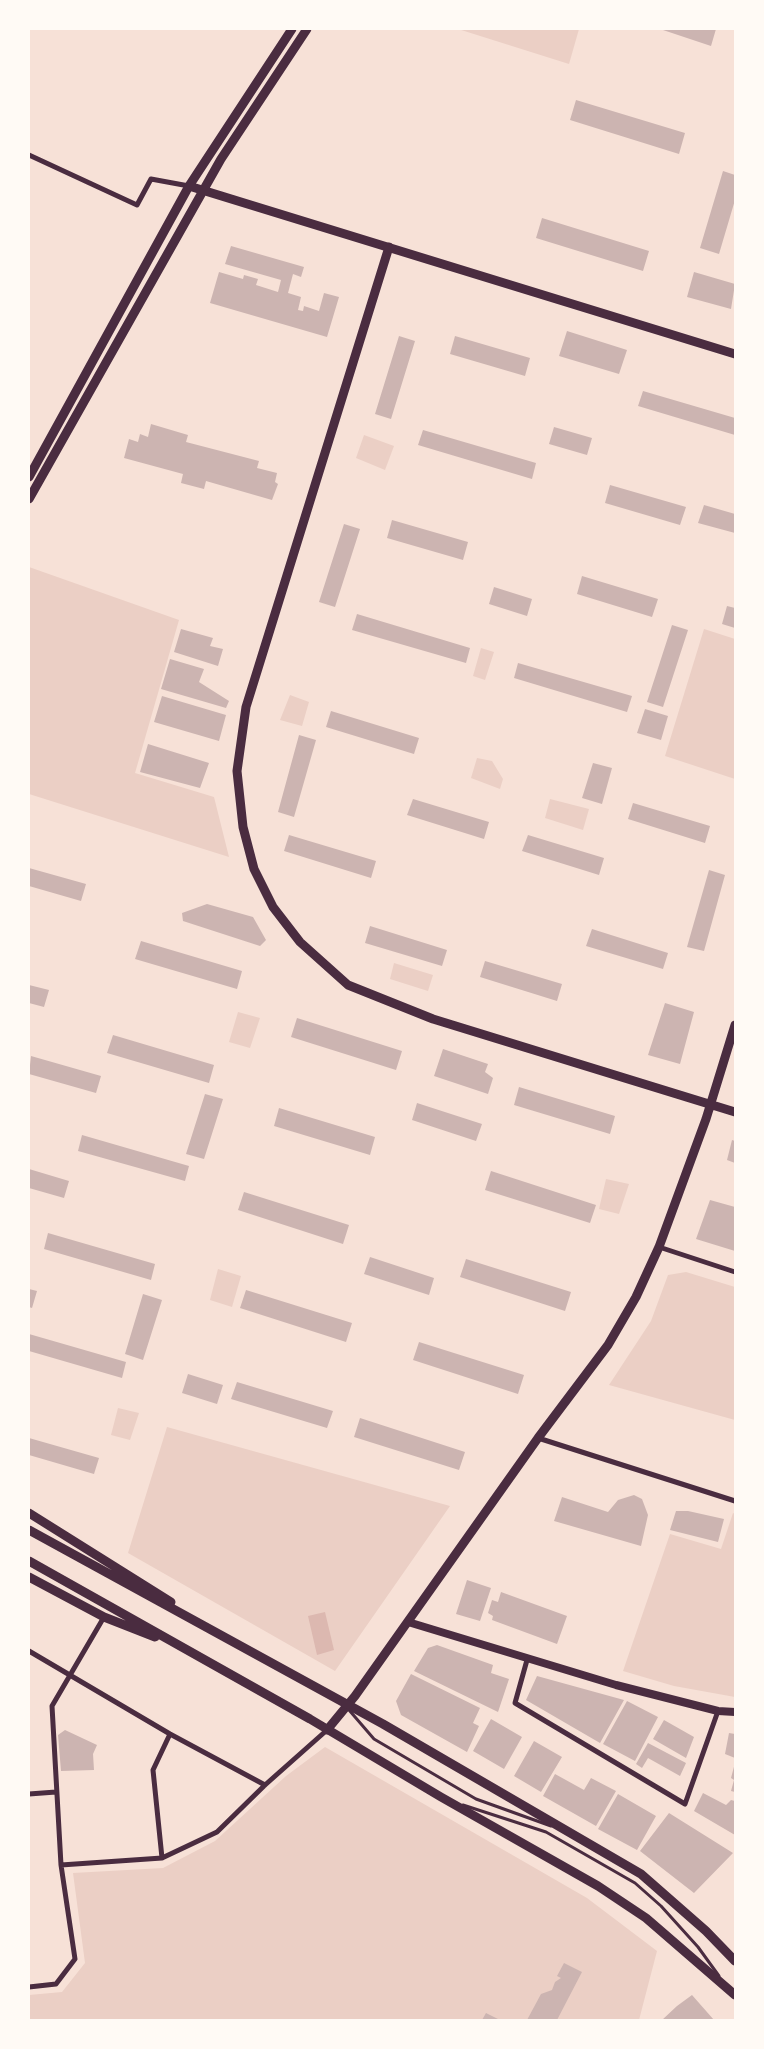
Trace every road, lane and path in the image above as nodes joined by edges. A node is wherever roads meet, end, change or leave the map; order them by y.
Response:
1 (292, 29) edge
2 (307, 29) edge
3 (29, 155) edge
4 (189, 186) junction
5 (204, 191) junction
6 (389, 247) junction
7 (735, 354) edge
8 (29, 477) edge
9 (29, 499) edge
10 (735, 1025) edge
11 (711, 1104) junction
12 (735, 1112) edge
13 (659, 1247) junction
14 (735, 1272) edge
15 (538, 1438) junction
16 (735, 1500) edge
17 (29, 1513) edge
18 (29, 1530) edge
19 (29, 1561) edge
20 (29, 1577) edge
21 (104, 1617) junction
22 (408, 1622) junction
23 (228, 1639) junction
24 (187, 1650) junction
25 (29, 1651) edge
26 (527, 1660) junction
27 (70, 1676) junction
28 (346, 1706) junction
29 (718, 1710) junction
30 (735, 1712) edge
31 (327, 1730) junction
32 (170, 1734) junction
33 (265, 1785) junction
34 (56, 1792) junction
35 (29, 1794) edge
36 (441, 1798) junction
37 (577, 1836) junction
38 (162, 1858) junction
39 (61, 1865) junction
40 (735, 1961) edge
41 (29, 1987) edge
42 (727, 1987) junction
43 (735, 1995) edge

1 - 4 main road
2 - 5 main road
3 - 4 street
4 - 5 main road
4 - 8 main road
5 - 6 main road
5 - 9 main road
6 - 7 main road
6 - 11 main road
10 - 11 main road
11 - 12 main road
11 - 13 main road
13 - 14 street
13 - 15 main road
15 - 16 street
15 - 22 main road
17 - 23 main road
18 - 23 main road
19 - 24 main road
20 - 21 main road
21 - 24 main road
21 - 27 street
22 - 26 street
22 - 28 main road
23 - 28 main road
24 - 31 main road
25 - 27 street
26 - 29 street
26 - 29 street
27 - 32 street
27 - 34 street
28 - 31 main road
28 - 37 main road
28 - 37 lane
29 - 30 street
31 - 33 street
31 - 36 main road
32 - 33 street
32 - 38 street
33 - 38 street
34 - 35 street
34 - 39 street
36 - 42 main road
36 - 42 lane
37 - 40 main road
38 - 39 street
39 - 41 street
42 - 43 main road

